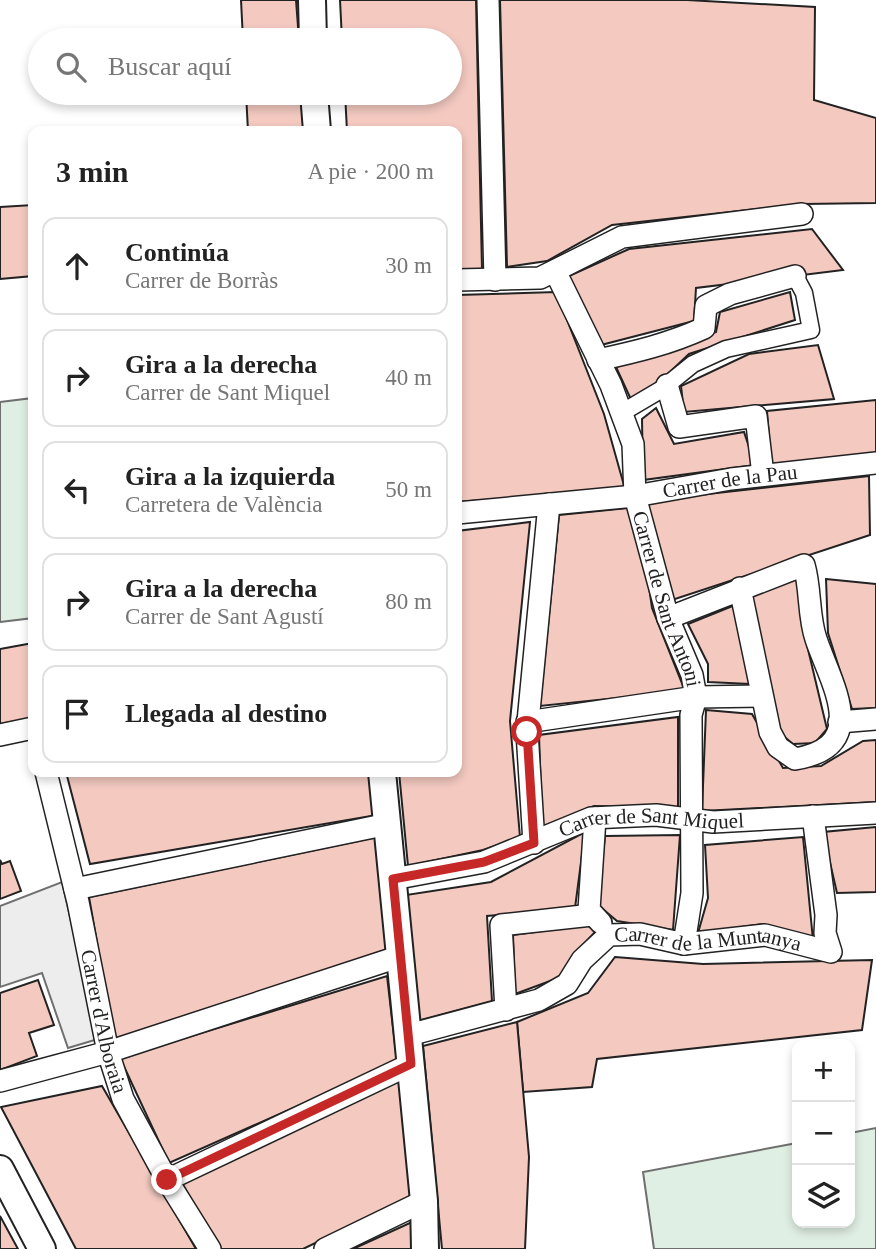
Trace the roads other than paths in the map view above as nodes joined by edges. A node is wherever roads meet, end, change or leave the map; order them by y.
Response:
1 (312, 0) edge
2 (488, 0) edge
3 (313, 28) edge
4 (315, 105) edge
5 (317, 126) edge
6 (802, 214) dead end
7 (555, 271) junction
8 (795, 276) joint
9 (462, 280) edge
10 (495, 280) junction
11 (598, 360) junction
12 (667, 385) junction
13 (622, 412) junction
14 (876, 463) edge
15 (763, 475) junction
16 (635, 496) junction
17 (549, 504) junction
18 (462, 513) edge
19 (740, 588) junction
20 (668, 618) junction
21 (762, 696) junction
22 (696, 697) junction
23 (876, 719) edge
24 (527, 722) junction
25 (839, 722) junction
26 (28, 729) edge
27 (0, 735) edge
28 (47, 777) edge
29 (383, 777) edge
30 (876, 813) edge
31 (813, 816) junction
32 (595, 818) junction
33 (692, 821) junction
34 (388, 824) junction
35 (534, 843) junction
36 (393, 879) junction
37 (75, 889) junction
38 (592, 915) junction
39 (614, 935) junction
40 (684, 944) junction
41 (401, 956) junction
42 (506, 1010) junction
43 (408, 1035) junction
44 (108, 1052) junction
45 (411, 1064) junction
46 (0, 1082) edge
47 (0, 1168) edge
48 (167, 1180) junction
49 (424, 1200) junction
50 (42, 1249) edge
51 (210, 1249) edge
52 (325, 1249) edge
53 (425, 1249) edge

1 - 3 street
2 - 10 street
4 - 5 street
6 - 7 street
7 - 10 street
7 - 11 street, Carrer de Sant Antoni
8 - 11 street
8 - 12 street
9 - 10 street
11 - 13 street, Carrer de Sant Antoni
12 - 13 street
12 - 15 street
13 - 16 street, Carrer de Sant Antoni
14 - 15 street, Carrer de la Pau
15 - 16 street, Carrer de la Pau
16 - 17 street, Carrer de la Pau
16 - 20 street, Carrer de Sant Antoni
17 - 18 street, Carrer de la Pau
17 - 24 street
19 - 20 street
19 - 21 street
19 - 25 street
20 - 22 street, Carrer de Sant Antoni
21 - 22 street
21 - 25 street
22 - 24 street
22 - 33 street, Carrer de Sant Antoni
23 - 25 street
24 - 35 street
26 - 27 street
28 - 37 street, Carrer d'Alboraia
29 - 34 street
30 - 31 street, Carrer de Sant Miquel
31 - 33 street, Carrer de Sant Miquel
31 - 40 street, Carrer de la Muntanya
32 - 33 street, Carrer de Sant Miquel
32 - 35 street, Carrer de Sant Miquel
32 - 38 street
33 - 40 street, Carrer de Sant Antoni
34 - 36 street
34 - 37 street
35 - 36 street, Carrer de Sant Miquel
36 - 41 street
37 - 44 street, Carrer d'Alboraia
38 - 39 street
38 - 42 street
39 - 40 street, Carrer de la Muntanya
39 - 42 street, Carrer de la Muntanya
41 - 43 street
41 - 44 street
42 - 43 street, Carrer de la Muntanya
43 - 45 street
44 - 46 street
44 - 48 street, Carrer d'Alboraia
45 - 48 street
45 - 49 street
47 - 50 street
48 - 51 street, Carrer d'Alboraia
49 - 52 street
49 - 53 street

